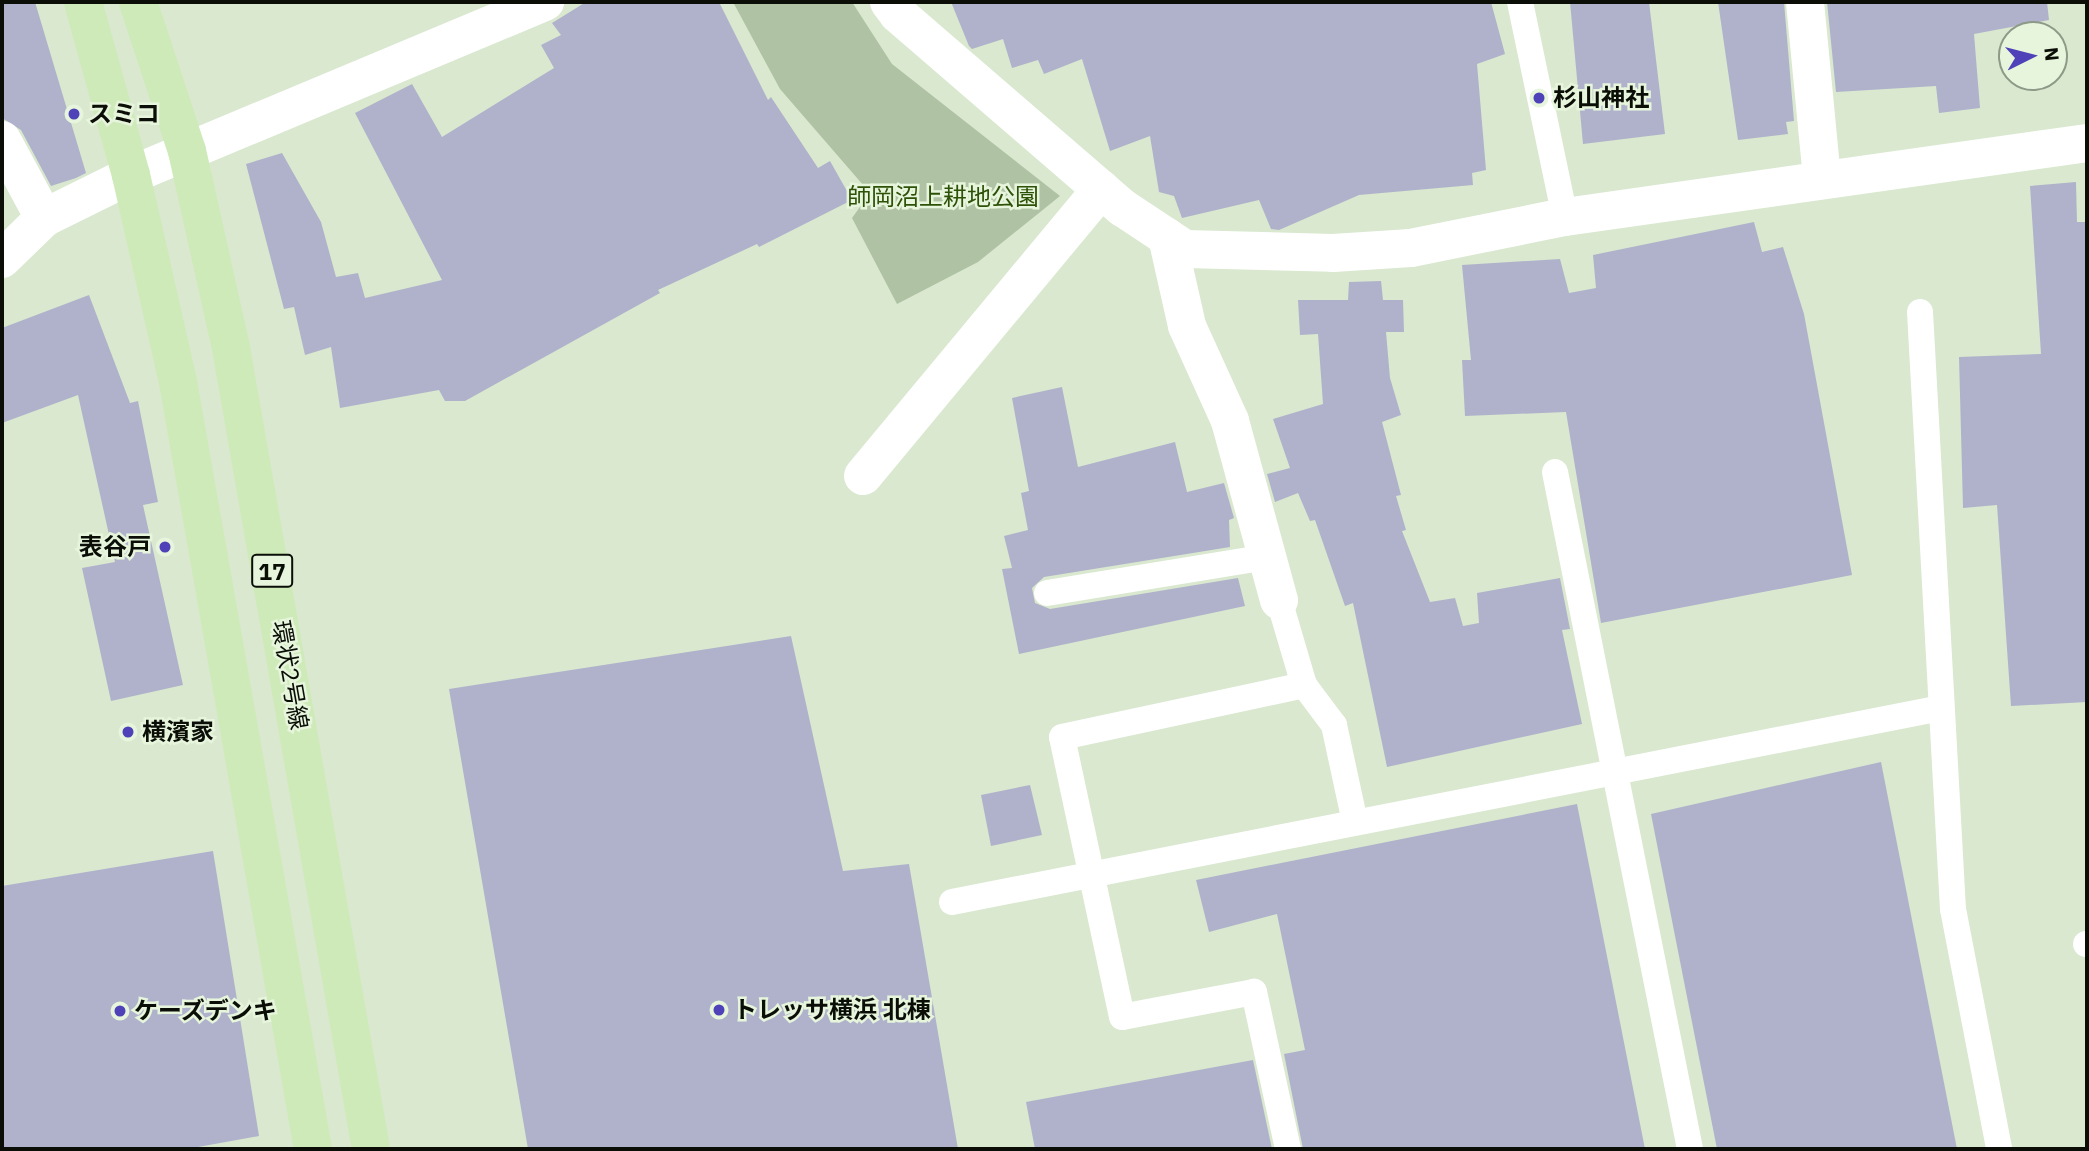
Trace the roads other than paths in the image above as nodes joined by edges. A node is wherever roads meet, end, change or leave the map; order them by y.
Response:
1 (83, 2) edge
2 (138, 2) edge
3 (545, 2) edge
4 (889, 2) edge
5 (1520, 2) edge
6 (1805, 2) edge
7 (2, 140) edge
8 (2087, 143) edge
9 (187, 151) junction
10 (131, 175) junction
11 (1822, 180) junction
12 (1101, 189) junction
13 (1565, 217) junction
14 (44, 218) junction
15 (1167, 237) junction
16 (2, 259) edge
17 (1920, 312) dead end
18 (1556, 472) dead end
19 (863, 476) dead end
20 (1266, 557) junction
21 (1047, 593) dead end
22 (1279, 600) joint
23 (1304, 685) junction
24 (1941, 708) junction
25 (1615, 770) junction
26 (1354, 822) junction
27 (1090, 875) junction
28 (952, 902) dead end
29 (313, 1149) edge
30 (371, 1149) edge
31 (1288, 1149) edge
32 (1690, 1149) edge
33 (1999, 1149) edge

1 - 10 main road, 17
2 - 9 main road, 環状2号線 / 17
3 - 9 street
4 - 12 street
5 - 13 lane
6 - 11 street
7 - 14 street
8 - 11 street
9 - 10 street
9 - 30 main road, 環状2号線 / 17
10 - 14 street
10 - 29 main road, 17
11 - 13 street
12 - 15 street
12 - 19 street
13 - 15 street
14 - 16 street
15 - 20 street
17 - 24 lane
18 - 25 lane
20 - 21 lane
20 - 22 street
22 - 23 lane
23 - 26 lane
23 - 27 lane
24 - 25 lane
24 - 33 lane
25 - 26 lane
25 - 32 lane
26 - 27 lane
27 - 28 lane
27 - 31 lane

